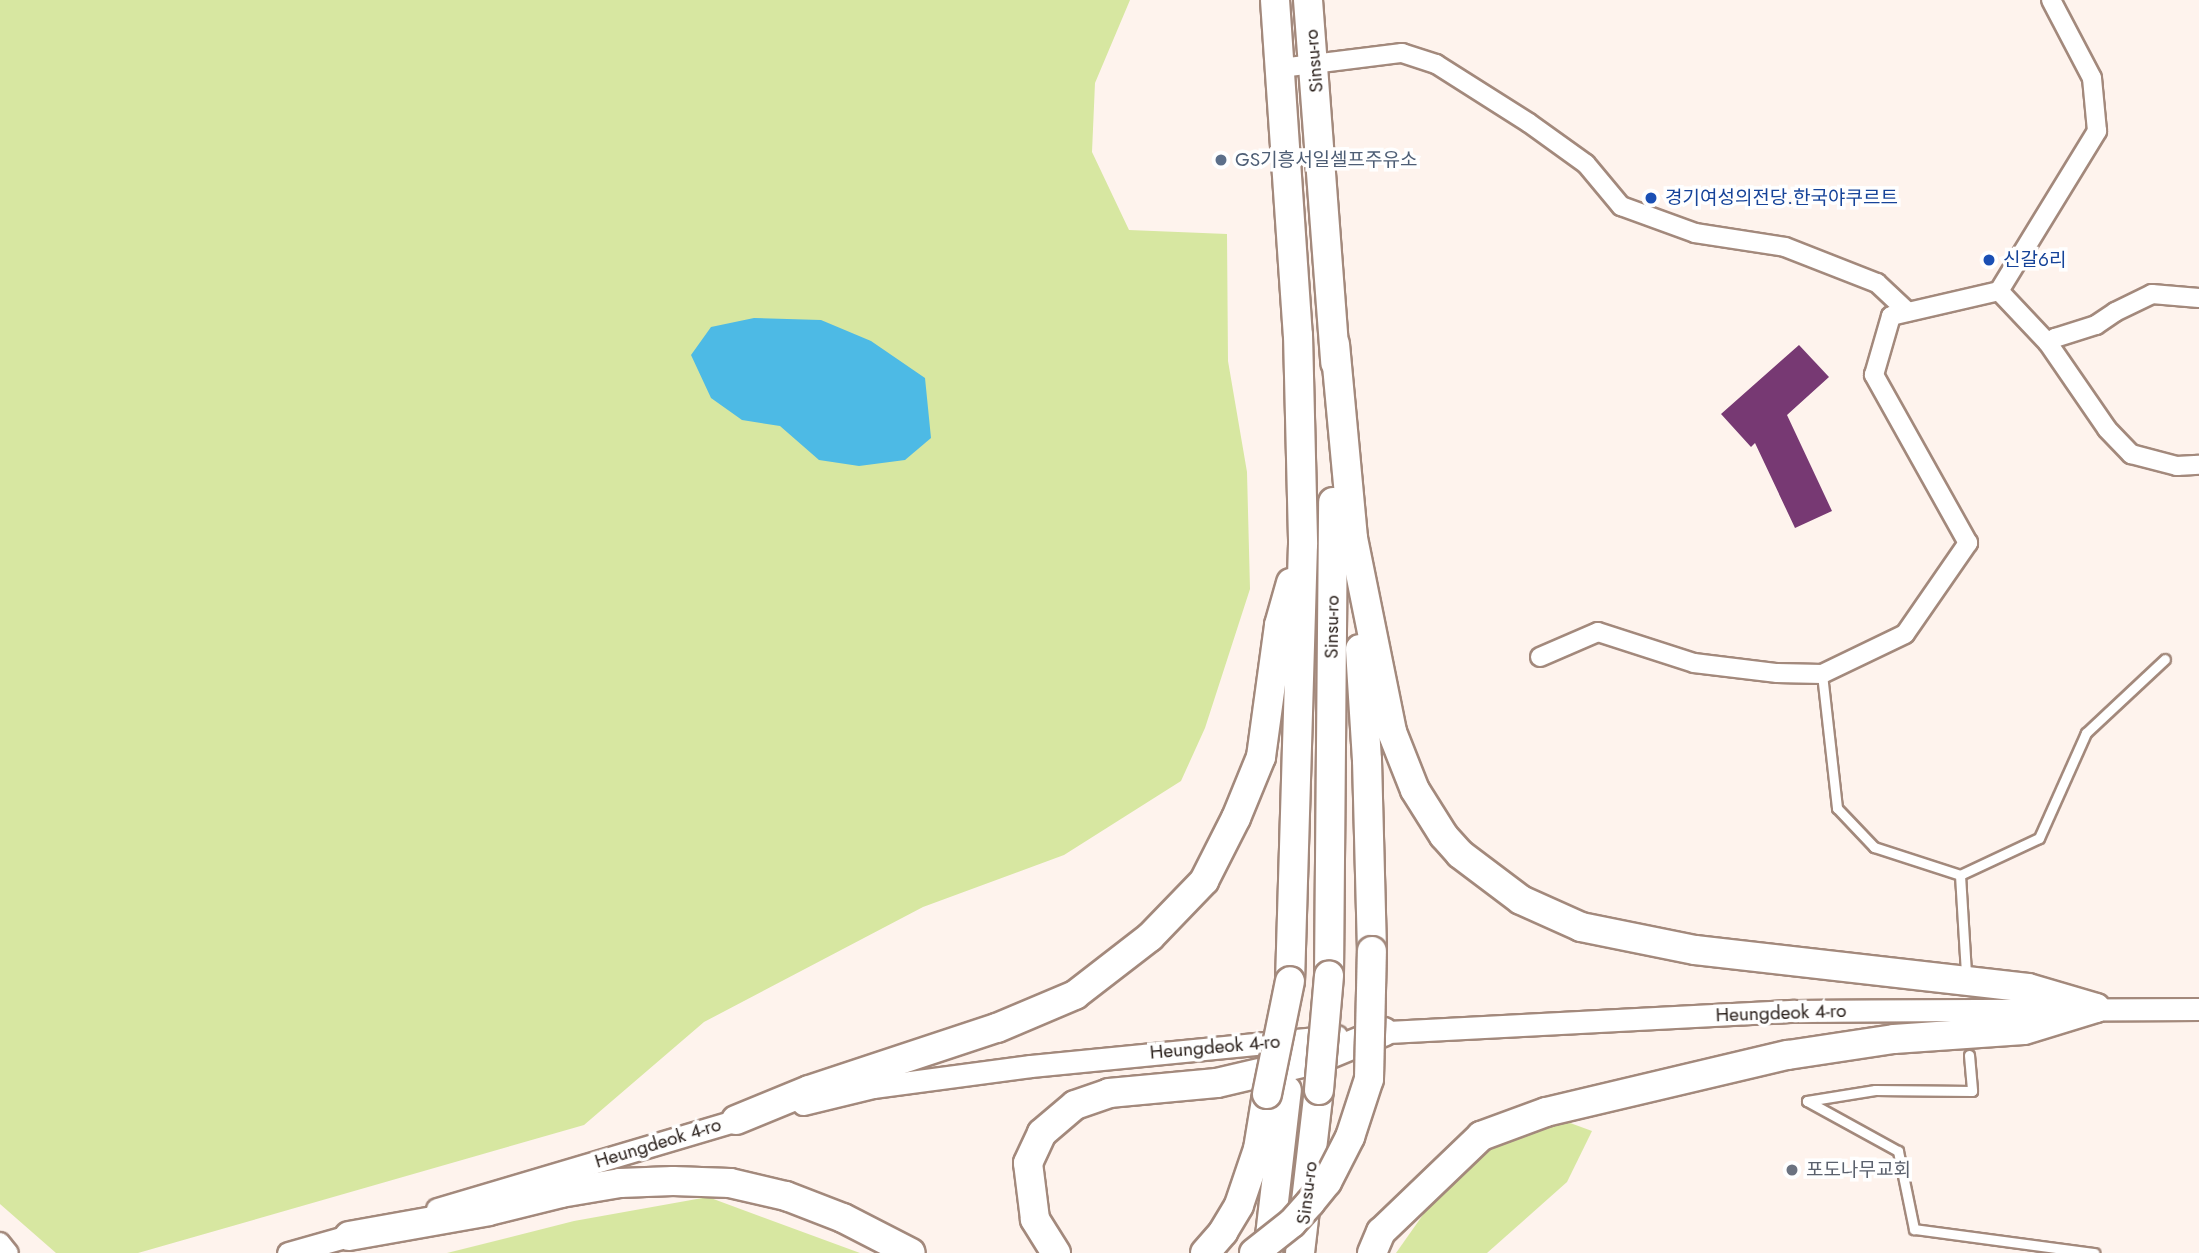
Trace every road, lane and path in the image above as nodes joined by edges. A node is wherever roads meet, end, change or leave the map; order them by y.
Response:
1 (1275, 0) edge
2 (1308, 0) edge
3 (2051, 0) edge
4 (1315, 64) junction
5 (1281, 68) junction
6 (1999, 291) junction
7 (2199, 298) edge
8 (1908, 313) junction
9 (2048, 343) junction
10 (1335, 344) junction
11 (2199, 465) edge
12 (1353, 538) junction
13 (1303, 544) junction
14 (1540, 657) dead end
15 (2165, 659) dead end
16 (1822, 674) junction
17 (1960, 875) junction
18 (1966, 972) dead end
19 (2096, 1008) junction
20 (2199, 1009) edge
21 (1383, 1032) junction
22 (1969, 1055) dead end
23 (1277, 1092) junction
24 (736, 1120) junction
25 (349, 1236) junction
26 (0, 1242) edge
27 (9, 1253) edge
28 (288, 1253) edge
29 (911, 1253) edge
30 (1056, 1253) edge
31 (1205, 1253) edge
32 (1254, 1253) edge
33 (1268, 1253) edge
34 (1300, 1253) edge
35 (1372, 1253) edge
36 (2094, 1253) edge

1 - 5 main road, Sinsu-ro
2 - 4 main road, Sinsu-ro
3 - 6 street
4 - 5 street
4 - 8 street
4 - 10 main road, Sinsu-ro
5 - 13 main road, Sinsu-ro
6 - 8 street
6 - 9 street
7 - 9 street
8 - 16 street
9 - 11 street
10 - 12 main road
10 - 34 main road, Sinsu-ro, bridge
12 - 19 main road
12 - 32 main road, bridge
13 - 23 main road, Sinsu-ro, bridge
13 - 24 main road
14 - 16 street
15 - 17 lane
16 - 17 lane
17 - 18 lane
19 - 20 street, Heungdeok 4-ro
19 - 21 street, Heungdeok 4-ro
19 - 35 main road
21 - 24 street, Heungdeok 4-ro
21 - 30 main road
22 - 36 lane
23 - 31 main road
23 - 33 main road, Sinsu-ro
24 - 25 street, Heungdeok 4-ro
25 - 28 street, Heungdeok 4-ro
25 - 29 main road
26 - 27 street

